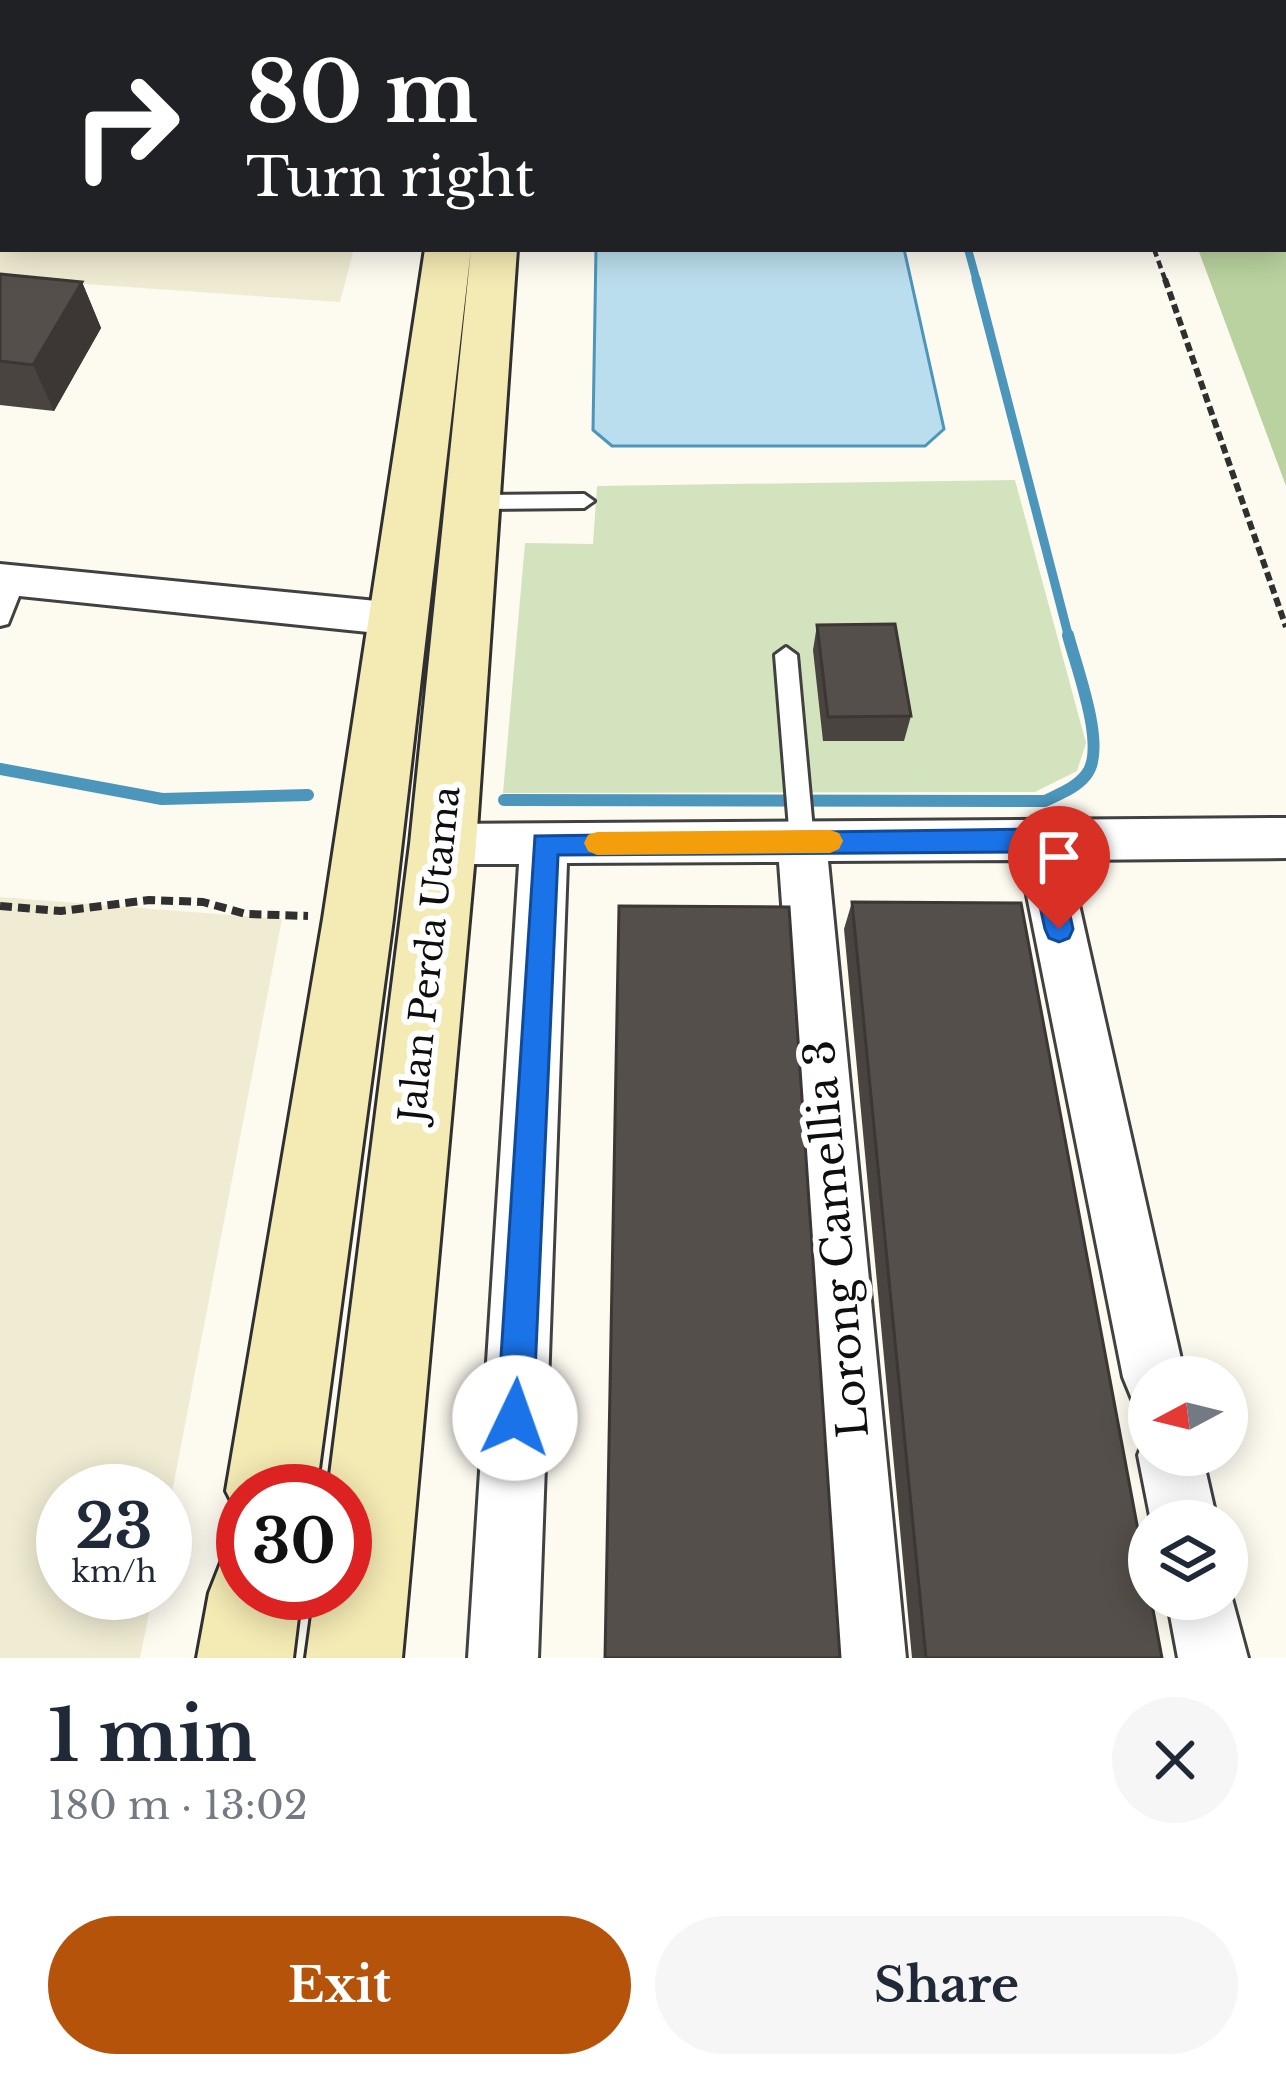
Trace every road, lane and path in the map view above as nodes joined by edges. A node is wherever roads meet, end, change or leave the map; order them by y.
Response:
1 (448, 252) edge
2 (494, 252) edge
3 (1155, 252) edge
4 (584, 501) dead end
5 (471, 530) junction
6 (5, 593) edge
7 (398, 619) junction
8 (1286, 627) edge
9 (786, 655) dead end
10 (454, 689) junction
11 (800, 817) junction
12 (1286, 838) edge
13 (1040, 840) junction
14 (442, 844) junction
15 (544, 844) junction
16 (0, 906) edge
17 (358, 920) junction
18 (1150, 1356) edge
19 (275, 1464) edge
20 (251, 1620) edge
21 (1206, 1620) edge
22 (245, 1658) edge
23 (354, 1658) edge
24 (503, 1658) edge
25 (872, 1658) edge
26 (1214, 1658) edge

1 - 7 street, Jalan Perda Utama
2 - 5 street, Jalan Perda Utama
3 - 8 path
4 - 5 lane
5 - 7 street
5 - 10 street, Jalan Perda Utama
6 - 7 street
7 - 10 street
7 - 17 street, Jalan Perda Utama
9 - 11 lane
10 - 14 street, Jalan Perda Utama
11 - 13 street
11 - 15 street
11 - 25 street, Lorong Camellia 3
12 - 13 street
13 - 18 street
14 - 15 street
14 - 23 street, Jalan Perda Utama
15 - 24 street
16 - 17 path
17 - 19 street, Jalan Perda Utama
20 - 22 street
21 - 26 street

